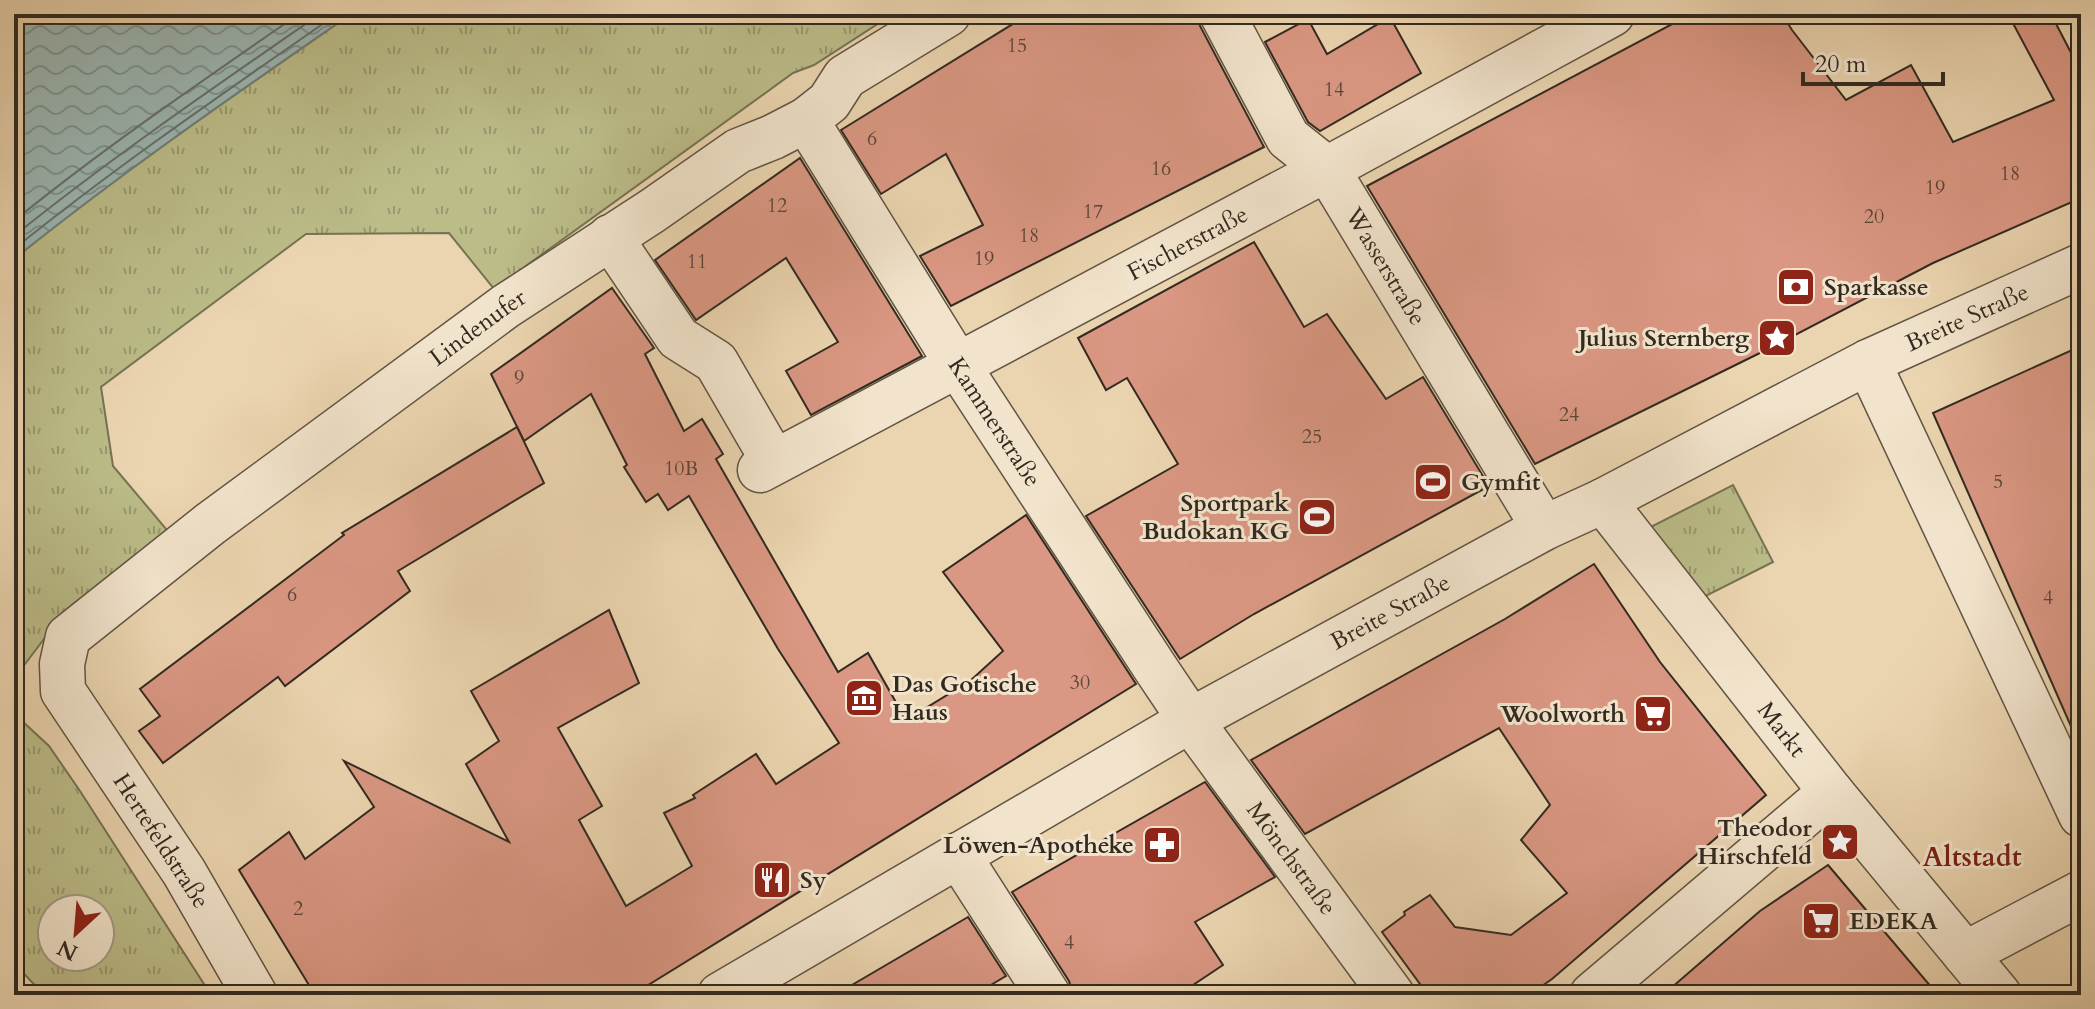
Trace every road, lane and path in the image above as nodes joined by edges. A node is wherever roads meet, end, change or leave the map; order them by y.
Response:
1 (948, 14) edge
2 (1222, 14) edge
3 (1612, 14) edge
4 (806, 120) junction
5 (1327, 169) junction
6 (610, 237) junction
7 (2081, 266) edge
8 (1868, 362) junction
9 (957, 364) junction
10 (1603, 501) junction
11 (1544, 528) junction
12 (63, 691) joint
13 (1191, 721) junction
14 (1831, 792) junction
15 (2081, 815) edge
16 (958, 855) junction
17 (2081, 893) edge
18 (1965, 954) junction
19 (255, 995) edge
20 (720, 995) edge
21 (1048, 995) edge
22 (1392, 995) edge
23 (1592, 995) edge
24 (1999, 995) edge

1 - 4 street, Lindenufer
2 - 5 street, Wasserstraße
3 - 5 street, Fischerstraße
4 - 6 street, Lindenufer
4 - 9 street, Kammerstraße
5 - 9 street, Fischerstraße
5 - 11 street, Wasserstraße
6 - 9 street, Fischerstraße
6 - 12 street, Lindenufer
7 - 8 street, Breite Straße
8 - 10 street, Breite Straße
8 - 15 street
9 - 13 street, Kammerstraße
10 - 11 street, Breite Straße
10 - 14 street, Markt
11 - 13 street, Breite Straße
12 - 19 street, Hertefeldstraße
13 - 16 street, Breite Straße
13 - 22 street, Mönchstraße
14 - 18 street, Markt
14 - 23 street
16 - 20 street, Breite Straße
16 - 21 street
17 - 18 street
18 - 24 street, Markt

